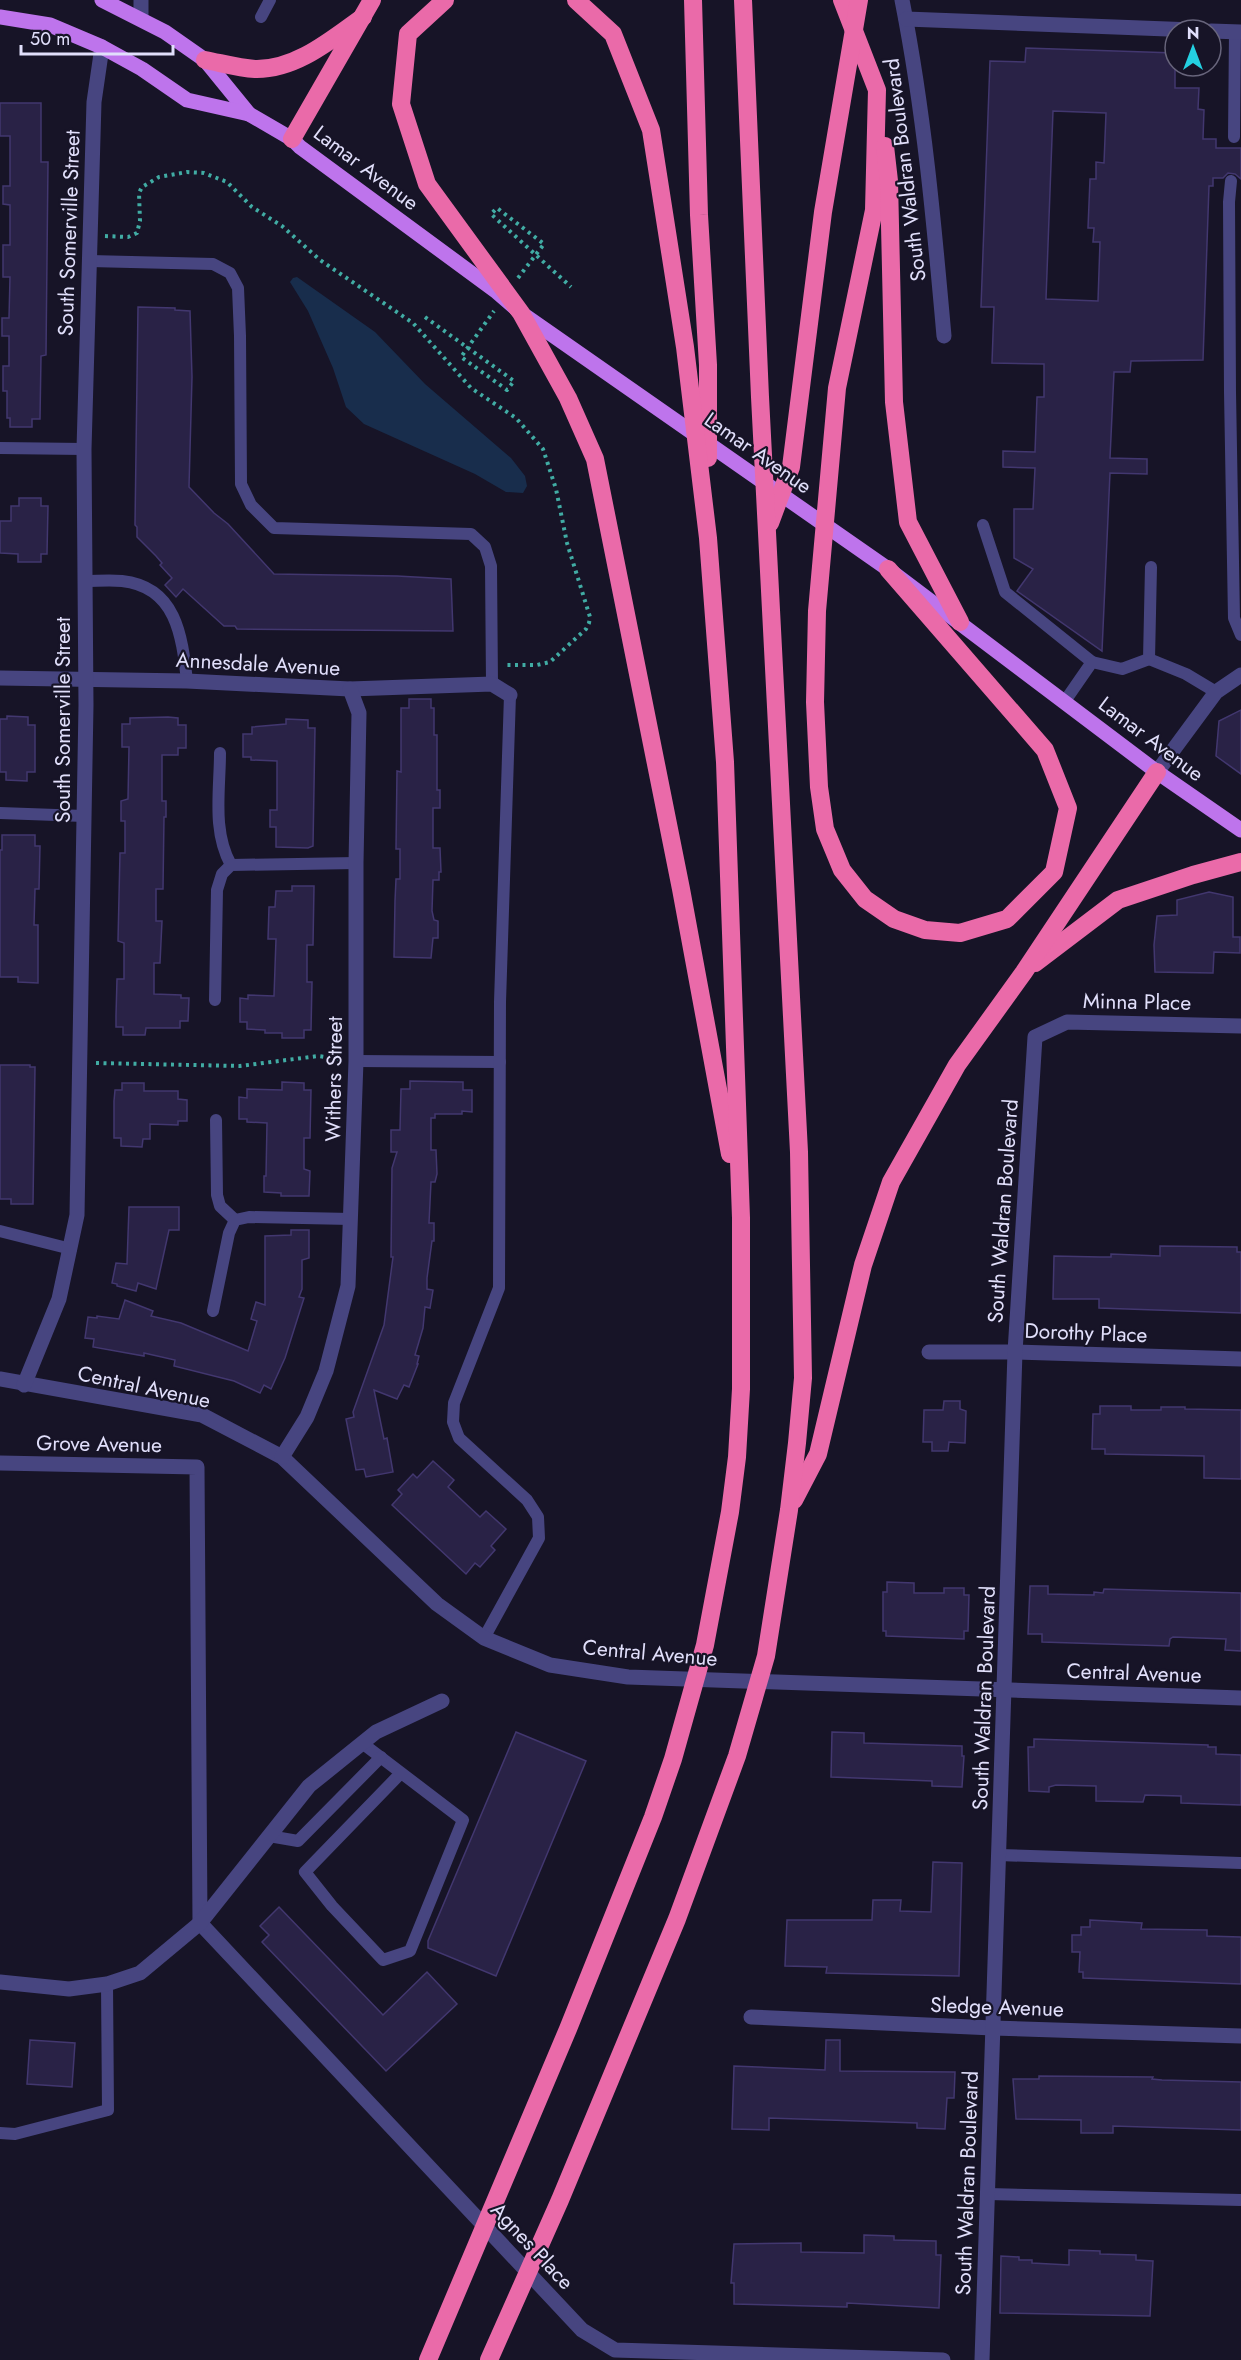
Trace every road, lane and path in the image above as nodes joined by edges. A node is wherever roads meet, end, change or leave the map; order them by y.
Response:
1 (102, 0) edge
2 (141, 0) edge
3 (270, 0) edge
4 (372, 0) edge
5 (445, 0) edge
6 (576, 0) edge
7 (693, 0) edge
8 (743, 0) edge
9 (842, 0) edge
10 (859, 0) edge
11 (902, 0) edge
12 (0, 17) edge
13 (261, 17) dead end
14 (363, 17) junction
15 (141, 18) junction
16 (906, 19) junction
17 (1163, 29) edge
18 (1223, 31) edge
19 (1238, 32) edge
20 (102, 47) junction
21 (205, 60) junction
22 (877, 90) junction
23 (249, 114) junction
24 (1233, 137) dead end
25 (292, 139) junction
26 (1231, 181) dead end
27 (91, 236) junction
28 (544, 244) dead end
29 (90, 261) junction
30 (571, 287) dead end
31 (521, 313) junction
32 (425, 317) dead end
33 (944, 336) dead end
34 (461, 357) dead end
35 (1236, 434) edge
36 (0, 448) edge
37 (84, 449) junction
38 (983, 525) dead end
39 (767, 530) junction
40 (708, 538) junction
41 (1151, 567) dead end
42 (888, 569) junction
43 (84, 581) junction
44 (1237, 596) edge
45 (960, 622) junction
46 (1241, 635) edge
47 (1149, 659) junction
48 (1092, 662) junction
49 (492, 665) junction
50 (1241, 675) edge
51 (0, 678) edge
52 (85, 679) junction
53 (187, 681) junction
54 (492, 684) junction
55 (350, 689) junction
56 (1216, 692) junction
57 (510, 695) joint
58 (1065, 701) junction
59 (220, 753) dead end
60 (1157, 772) junction
61 (0, 813) edge
62 (84, 816) junction
63 (1241, 830) edge
64 (1241, 862) edge
65 (356, 863) junction
66 (231, 865) junction
67 (1024, 972) junction
68 (215, 1000) dead end
69 (1241, 1026) edge
70 (1035, 1037) joint
71 (356, 1061) junction
72 (80, 1062) junction
73 (500, 1062) junction
74 (216, 1120) dead end
75 (741, 1218) junction
76 (351, 1219) junction
77 (235, 1220) junction
78 (0, 1232) edge
79 (71, 1249) junction
80 (213, 1311) dead end
81 (929, 1352) dead end
82 (1015, 1352) junction
83 (1241, 1359) edge
84 (0, 1379) edge
85 (24, 1384) junction
86 (282, 1457) junction
87 (0, 1463) edge
88 (789, 1510) junction
89 (484, 1638) junction
90 (1005, 1689) junction
91 (1241, 1698) edge
92 (442, 1701) dead end
93 (362, 1743) junction
94 (381, 1757) junction
95 (402, 1773) junction
96 (269, 1836) junction
97 (999, 1855) junction
98 (1241, 1863) edge
99 (200, 1923) junction
100 (0, 1982) edge
101 (107, 1984) junction
102 (751, 2017) dead end
103 (993, 2028) junction
104 (1241, 2036) edge
105 (0, 2133) edge
106 (987, 2194) junction
107 (1241, 2200) edge
108 (629, 2355) edge
109 (428, 2360) edge
110 (489, 2360) edge
111 (944, 2360) edge
112 (982, 2360) edge

1 - 15 main road
2 - 15 street
3 - 13 lane
4 - 14 highway
5 - 31 highway
6 - 40 highway
7 - 40 highway
8 - 39 highway
9 - 22 highway
10 - 39 highway
11 - 16 street, South Waldran Boulevard
12 - 20 main road
14 - 21 highway
14 - 25 highway
15 - 21 main road
16 - 17 street
16 - 33 street, South Waldran Boulevard
18 - 19 street
19 - 24 lane
20 - 23 main road
20 - 27 street, South Somerville Street
21 - 23 main road
22 - 42 highway
22 - 45 highway
23 - 25 main road, Lamar Avenue
25 - 31 main road, Lamar Avenue
26 - 35 lane
27 - 29 street, South Somerville Street
27 - 49 path
28 - 30 path
29 - 37 street, South Somerville Street
29 - 49 lane
31 - 42 main road, Lamar Avenue
31 - 75 highway
32 - 34 path
35 - 44 lane
36 - 37 lane
37 - 43 street, South Somerville Street
38 - 48 lane
39 - 88 highway
40 - 75 highway
41 - 47 lane
42 - 45 main road, Lamar Avenue
43 - 52 street, South Somerville Street
43 - 53 lane
44 - 46 lane
45 - 58 main road, Lamar Avenue
47 - 48 lane
47 - 56 lane
48 - 58 lane
49 - 54 lane
50 - 56 street
51 - 52 street, Annesdale Avenue
52 - 53 street, Annesdale Avenue
52 - 62 street, South Somerville Street
53 - 55 street, Annesdale Avenue
54 - 55 street, Annesdale Avenue
54 - 57 street
55 - 65 street, Withers Street
56 - 60 street
57 - 73 lane
58 - 60 main road, Lamar Avenue
59 - 66 lane
60 - 63 main road, Lamar Avenue
60 - 67 highway
61 - 62 lane
62 - 72 street, South Somerville Street
64 - 67 highway
65 - 66 lane
65 - 71 street, Withers Street
66 - 68 lane
67 - 88 highway
69 - 70 street, Minna Place
70 - 82 street, South Waldran Boulevard
71 - 72 path
71 - 73 lane
71 - 76 street, Withers Street
72 - 79 street, South Somerville Street
73 - 89 lane
74 - 77 lane
75 - 109 highway
76 - 77 lane
76 - 86 street, Withers Street
77 - 80 lane
78 - 79 lane
79 - 85 street, South Somerville Street
81 - 82 street, Dorothy Place
82 - 83 street, Dorothy Place
82 - 90 street, South Waldran Boulevard
84 - 85 street, Central Avenue
85 - 86 street, Central Avenue
86 - 89 street, Central Avenue
87 - 99 street, Grove Avenue
88 - 110 highway
89 - 90 street, Central Avenue
90 - 91 street, Central Avenue
90 - 97 street, South Waldran Boulevard
92 - 93 street
93 - 94 lane
93 - 96 street
94 - 95 lane
94 - 96 lane
95 - 95 lane
96 - 99 street
97 - 98 lane
97 - 103 street, South Waldran Boulevard
99 - 101 street
99 - 108 street, Agnes Place
100 - 101 street
101 - 105 lane
102 - 103 street, Sledge Avenue
103 - 104 street, Sledge Avenue
103 - 106 street, South Waldran Boulevard
106 - 107 lane
106 - 112 street, South Waldran Boulevard
108 - 111 street, Agnes Place

